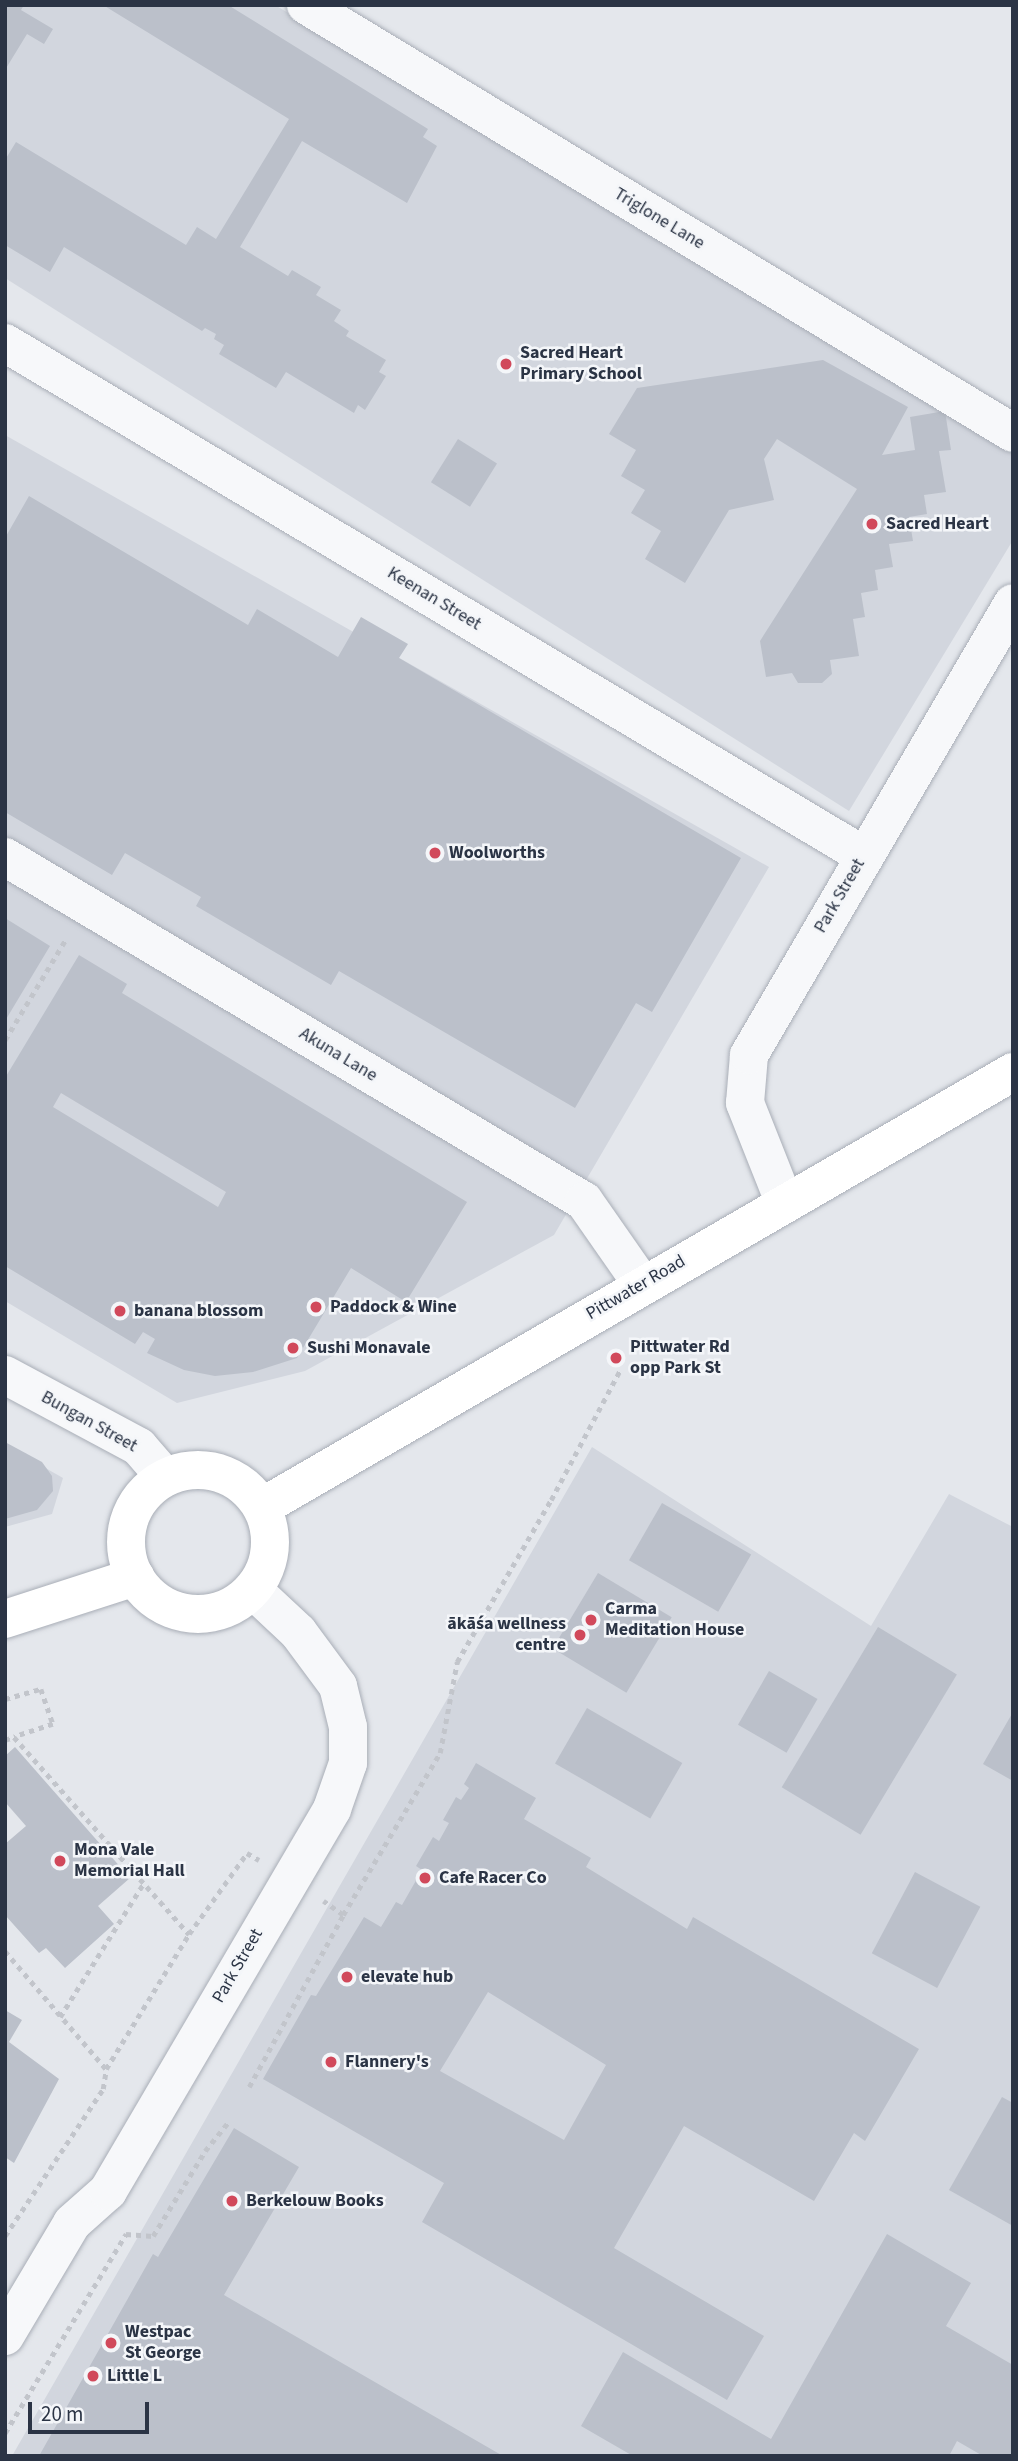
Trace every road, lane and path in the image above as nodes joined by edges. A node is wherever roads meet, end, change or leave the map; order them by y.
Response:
1 (306, 5) edge
2 (5, 343) edge
3 (1013, 433) edge
4 (1013, 603) edge
5 (863, 855) junction
6 (5, 857) edge
7 (86, 905) junction
8 (5, 1040) edge
9 (1013, 1072) edge
10 (785, 1204) junction
11 (642, 1284) junction
12 (620, 1370) dead end
13 (5, 1375) edge
14 (165, 1477) junction
15 (262, 1507) junction
16 (135, 1577) junction
17 (253, 1590) junction
18 (5, 1619) edge
19 (5, 1699) edge
20 (14, 1737) junction
21 (5, 1740) edge
22 (265, 1864) dead end
23 (143, 1883) junction
24 (312, 1893) dead end
25 (343, 1915) junction
26 (189, 1934) junction
27 (5, 1951) edge
28 (60, 2017) junction
29 (106, 2069) junction
30 (250, 2087) dead end
31 (228, 2123) dead end
32 (5, 2236) edge
33 (5, 2336) edge
34 (5, 2433) edge

1 - 3 street, Triglone Lane
2 - 5 street, Keenan Street
4 - 5 street, Park Street
5 - 10 street, Park Street
6 - 7 street, Akuna Lane
7 - 8 path
7 - 11 street, Akuna Lane
9 - 10 main road, Pittwater Road
10 - 11 main road, Pittwater Road
11 - 15 main road, Pittwater Road
12 - 25 path
13 - 14 street, Bungan Street
14 - 15 main road
14 - 16 main road
15 - 17 main road
16 - 17 main road
16 - 18 main road
17 - 33 street, Park Street
19 - 20 path
20 - 21 path
20 - 23 path
22 - 26 path
23 - 26 path
23 - 28 path
24 - 25 path
25 - 30 path
26 - 29 path
27 - 28 path
28 - 29 path
29 - 32 path
31 - 34 path

